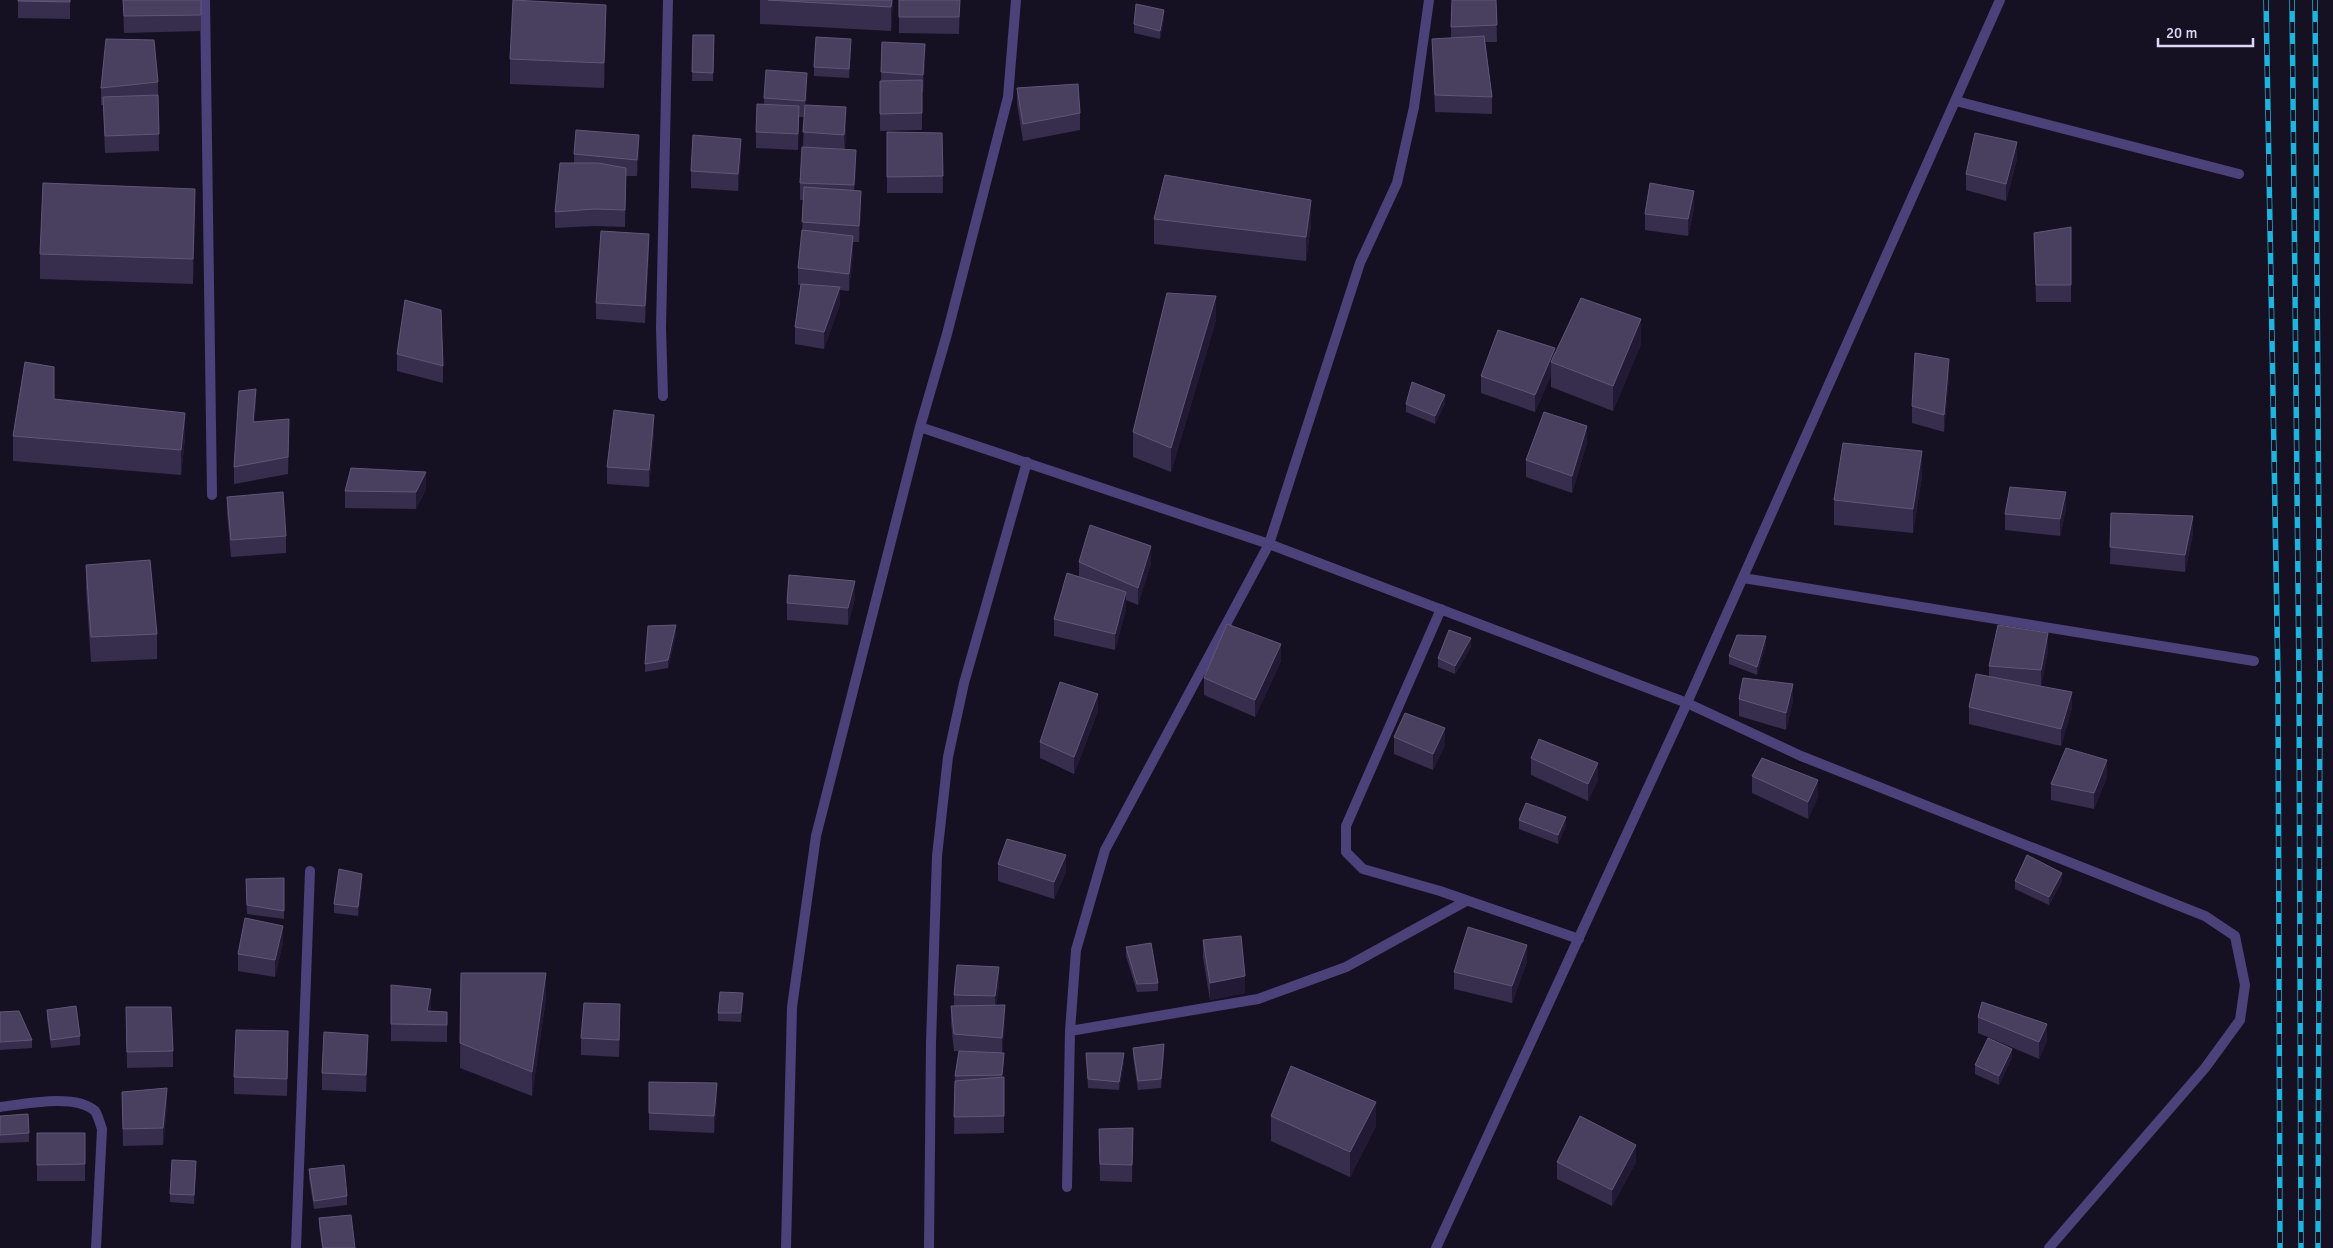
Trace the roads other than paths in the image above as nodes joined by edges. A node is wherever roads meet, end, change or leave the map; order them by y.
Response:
1 (205, 0) edge
2 (668, 0) edge
3 (1016, 0) edge
4 (1428, 0) edge
5 (2000, 0) edge
6 (1956, 101) junction
7 (2239, 174) dead end
8 (663, 396) dead end
9 (920, 427) junction
10 (1027, 462) junction
11 (212, 495) dead end
12 (1269, 544) junction
13 (1743, 578) junction
14 (1441, 609) junction
15 (2254, 661) dead end
16 (1687, 703) junction
17 (310, 871) dead end
18 (1466, 901) junction
19 (1579, 939) junction
20 (1070, 1031) junction
21 (0, 1107) edge
22 (1067, 1187) dead end
23 (96, 1248) edge
24 (296, 1248) edge
25 (786, 1248) edge
26 (929, 1248) edge
27 (1436, 1248) edge
28 (2049, 1248) edge

1 - 11 street
2 - 8 street
3 - 9 street
4 - 12 street
5 - 6 street
6 - 7 street
6 - 13 street
9 - 10 street
9 - 25 street
10 - 12 street
10 - 26 street
12 - 14 street
12 - 20 street
13 - 15 street
13 - 16 street
14 - 16 street
14 - 18 street
16 - 19 street
16 - 28 street
17 - 24 street
18 - 19 street
18 - 20 street
19 - 27 street
20 - 22 street
21 - 23 street

